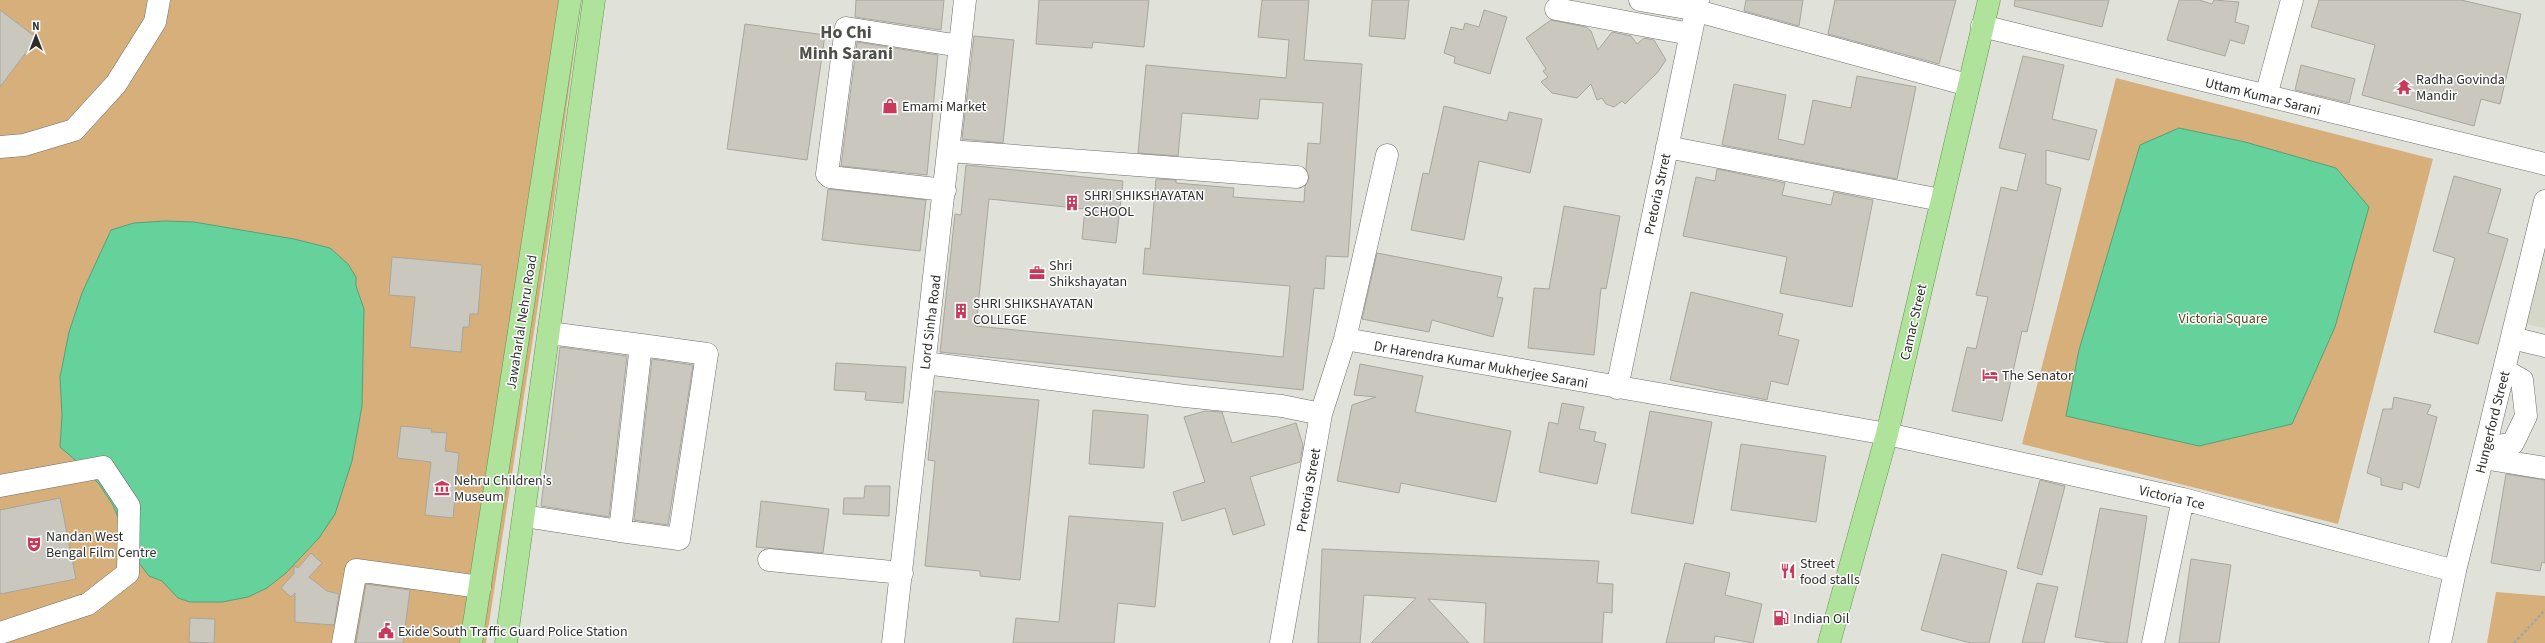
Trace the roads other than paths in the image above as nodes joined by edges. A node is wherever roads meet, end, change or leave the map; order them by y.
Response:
1 (159, 0) edge
2 (570, 0) edge
3 (594, 0) edge
4 (965, 0) edge
5 (1640, 0) edge
6 (1989, 0) edge
7 (2292, 0) edge
8 (1672, 3) edge
9 (1697, 6) edge
10 (1556, 8) dead end
11 (1982, 26) junction
12 (1690, 34) junction
13 (960, 46) junction
14 (1968, 85) junction
15 (2266, 96) junction
16 (0, 147) edge
17 (1667, 147) junction
18 (950, 151) junction
19 (1387, 155) dead end
20 (2545, 164) edge
21 (1297, 177) dead end
22 (945, 190) junction
23 (1941, 200) junction
24 (2545, 202) edge
25 (549, 333) junction
26 (2512, 338) junction
27 (1345, 339) junction
28 (641, 345) junction
29 (2545, 346) edge
30 (925, 363) junction
31 (2504, 370) junction
32 (1617, 388) junction
33 (1321, 414) junction
34 (1887, 434) junction
35 (2484, 453) junction
36 (2545, 468) edge
37 (0, 486) edge
38 (2183, 498) junction
39 (524, 516) junction
40 (620, 531) junction
41 (769, 560) dead end
42 (2455, 571) junction
43 (902, 573) junction
44 (480, 587) junction
45 (0, 633) edge
46 (343, 643) edge
47 (471, 643) edge
48 (506, 643) edge
49 (893, 643) edge
50 (1281, 643) edge
51 (1829, 643) edge
52 (2152, 643) edge
53 (2440, 643) edge

1 - 16 street
2 - 44 main road, Jawaharlal Nehru Road
3 - 25 main road, Jawaharlal Nehru Road
4 - 13 street, Lord Sinha Road
5 - 8 street
6 - 11 main road, Camac Street
7 - 15 street
8 - 9 street
9 - 12 street, Pretoria Strret
9 - 14 street
10 - 12 street
11 - 14 main road, Camac Street
11 - 15 street, Uttam Kumar Sarani
12 - 17 street, Pretoria Strret
13 - 18 street, Lord Sinha Road
13 - 22 street
14 - 23 main road, Camac Street
15 - 20 street, Uttam Kumar Sarani
17 - 23 street
17 - 32 street, Pretoria Strret
18 - 21 street
18 - 22 street, Lord Sinha Road
19 - 27 street, Pretoria Street
22 - 30 street, Lord Sinha Road
23 - 34 main road, Camac Street
24 - 26 street, Hungerford Street
25 - 28 street
25 - 39 main road, Jawaharlal Nehru Road
26 - 29 street
26 - 31 street, Hungerford Street
27 - 32 street, Dr Harendra Kumar Mukherjee Sarani
27 - 33 street, Pretoria Street
28 - 40 street
28 - 40 street
30 - 33 street
30 - 43 street, Lord Sinha Road
31 - 35 street, Hungerford Street
31 - 35 street
32 - 34 street, Dr Harendra Kumar Mukherjee Sarani
33 - 50 street, Pretoria Street
34 - 38 street, Victoria Tce
34 - 51 main road, Camac Street
35 - 36 street
35 - 42 street, Hungerford Street
37 - 45 street
38 - 42 street, Victoria Tce
38 - 52 street
39 - 40 street
39 - 48 main road, Jawaharlal Nehru Road
41 - 43 street
42 - 53 street, Hungerford Street
43 - 49 street, Lord Sinha Road
44 - 46 street
44 - 47 main road, Jawaharlal Nehru Road

